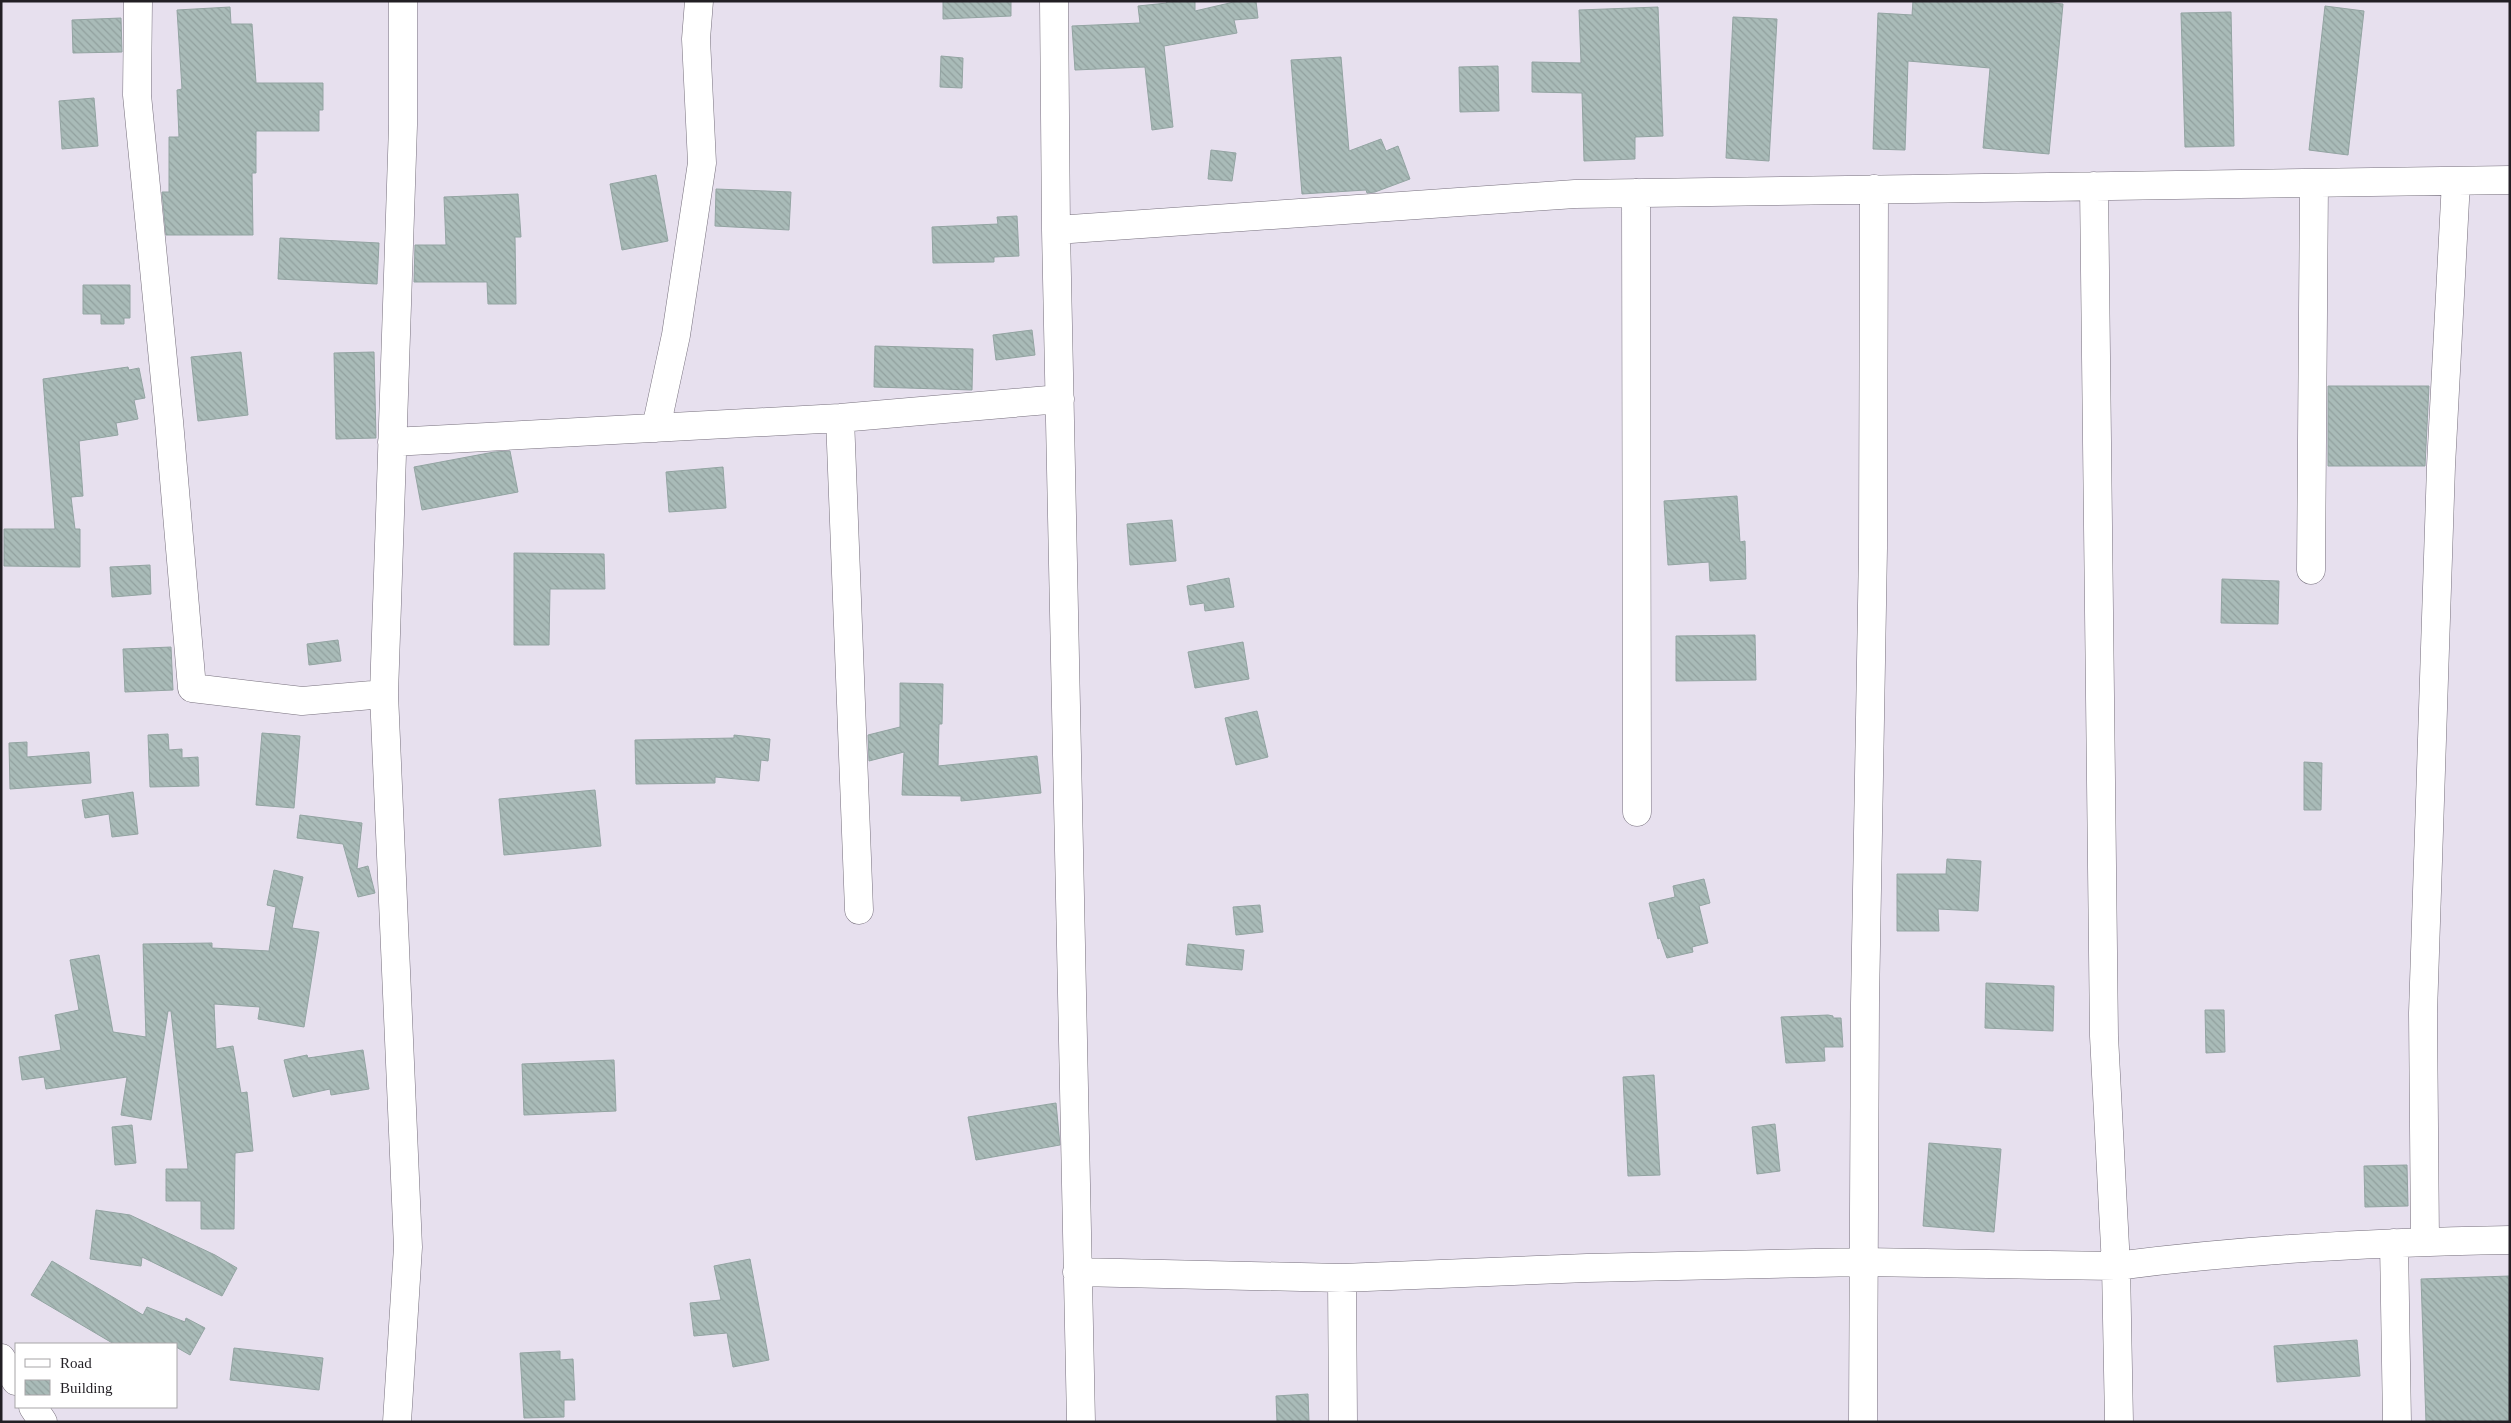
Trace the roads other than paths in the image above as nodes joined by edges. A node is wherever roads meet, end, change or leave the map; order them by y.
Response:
1 (138, 1) edge
2 (404, 1) edge
3 (699, 1) edge
4 (1054, 1) edge
5 (2510, 180) edge
6 (2456, 181) junction
7 (2314, 183) junction
8 (2094, 186) junction
9 (1874, 189) junction
10 (1636, 193) junction
11 (1056, 230) junction
12 (1060, 399) junction
13 (840, 418) junction
14 (656, 428) junction
15 (392, 442) junction
16 (2311, 570) dead end
17 (384, 694) junction
18 (1637, 812) dead end
19 (859, 910) dead end
20 (2510, 1240) edge
21 (2425, 1241) junction
22 (2394, 1243) junction
23 (1863, 1262) junction
24 (2116, 1266) junction
25 (1077, 1272) junction
26 (1342, 1278) junction
27 (1, 1358) edge
28 (15, 1379) edge
29 (34, 1408) edge
30 (43, 1422) edge
31 (397, 1422) edge
32 (1081, 1422) edge
33 (1343, 1422) edge
34 (1863, 1422) edge
35 (2120, 1422) edge
36 (2397, 1422) edge

1 - 17 street
2 - 15 street
3 - 14 street
4 - 11 street
5 - 6 street
6 - 7 street
6 - 21 street
7 - 8 street
7 - 16 street
8 - 9 street
8 - 24 street
9 - 10 street
9 - 23 street
10 - 11 street
10 - 18 street
11 - 12 street
12 - 13 street
12 - 25 street
13 - 14 street
13 - 19 street
14 - 15 street
15 - 17 street
17 - 31 street
20 - 21 street
21 - 22 street
22 - 24 street
22 - 36 street
23 - 24 street
23 - 26 street
23 - 34 street
24 - 35 street
25 - 26 street
25 - 32 street
26 - 33 street
27 - 28 street
29 - 30 street

